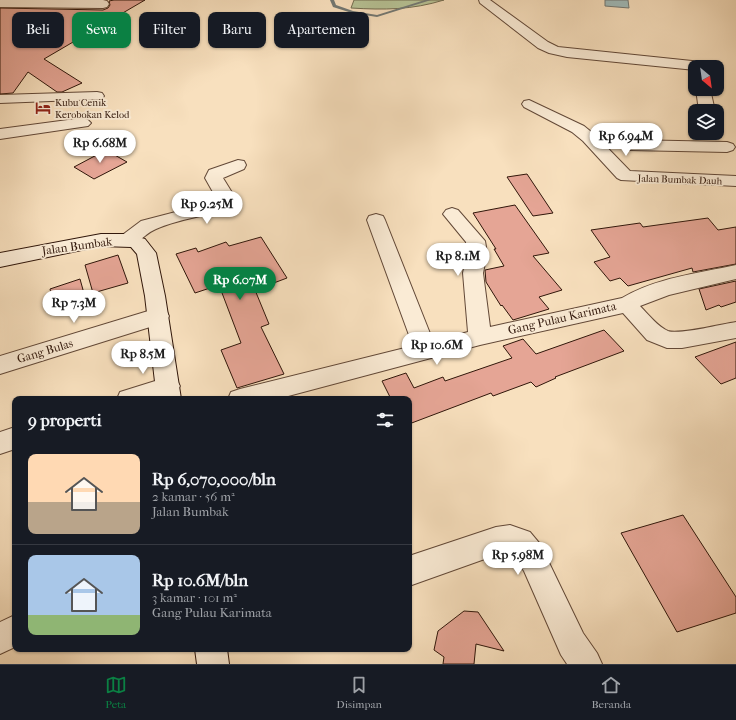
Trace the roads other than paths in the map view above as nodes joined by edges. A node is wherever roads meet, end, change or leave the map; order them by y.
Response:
1 (484, 1) dead end
2 (0, 3) edge
3 (102, 4) dead end
4 (688, 65) edge
5 (97, 96) dead end
6 (0, 99) edge
7 (529, 104) dead end
8 (83, 123) dead end
9 (0, 134) edge
10 (724, 140) edge
11 (629, 145) dead end
12 (732, 152) edge
13 (238, 165) dead end
14 (736, 181) edge
15 (452, 214) dead end
16 (376, 220) dead end
17 (128, 240) junction
18 (0, 260) edge
19 (736, 272) edge
20 (628, 304) junction
21 (158, 316) junction
22 (736, 330) edge
23 (480, 337) junction
24 (426, 351) junction
25 (0, 365) edge
26 (168, 392) edge
27 (146, 396) edge
28 (252, 396) edge
29 (12, 439) edge
30 (0, 443) edge
31 (412, 570) edge
32 (12, 632) edge
33 (0, 638) edge
34 (211, 652) edge
35 (213, 664) edge
36 (586, 664) edge

1 - 4 street
2 - 3 street
5 - 6 street
7 - 14 street, Jalan Bumbak Dauh
8 - 9 street
10 - 12 street
11 - 12 street
13 - 17 street
15 - 23 street
16 - 24 street
17 - 18 street, Jalan Bumbak
17 - 21 street, Jalan Bumbak
19 - 20 street, Gang Pulau Karimata
20 - 22 street
20 - 23 street, Gang Pulau Karimata
21 - 25 street, Gang Bulas
21 - 26 street, Jalan Bumbak
23 - 24 street, Gang Pulau Karimata
24 - 28 street, Gang Pulau Karimata
26 - 27 street
29 - 30 street
31 - 36 street
32 - 33 street
34 - 35 street

